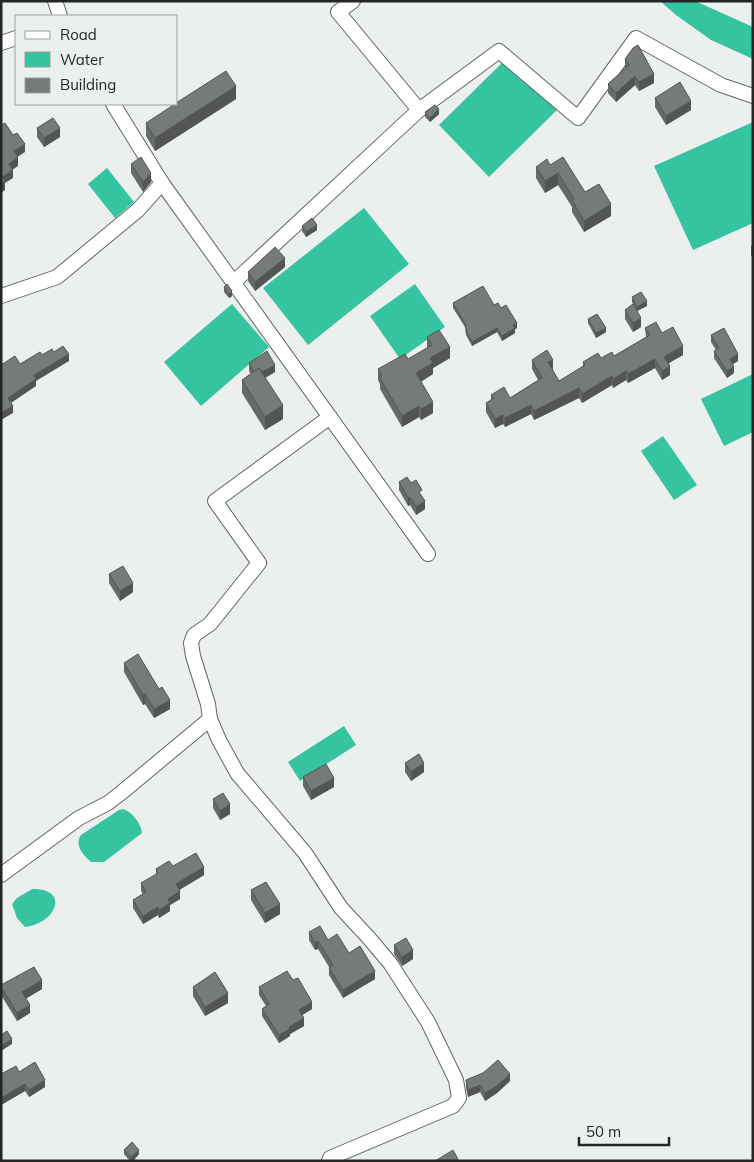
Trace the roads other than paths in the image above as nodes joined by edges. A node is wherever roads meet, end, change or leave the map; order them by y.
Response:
1 (55, 1) edge
2 (353, 1) edge
3 (60, 15) edge
4 (15, 38) edge
5 (1, 43) edge
6 (753, 96) edge
7 (113, 105) edge
8 (419, 110) junction
9 (162, 183) junction
10 (233, 283) junction
11 (1, 296) edge
12 (330, 417) junction
13 (428, 554) dead end
14 (210, 719) junction
15 (1, 876) edge
16 (329, 1161) edge

1 - 3 street
2 - 8 street
4 - 5 street
6 - 8 street
7 - 9 street
8 - 10 street
9 - 10 street
9 - 11 street
10 - 12 street
12 - 13 street
12 - 14 street
14 - 15 street
14 - 16 street

